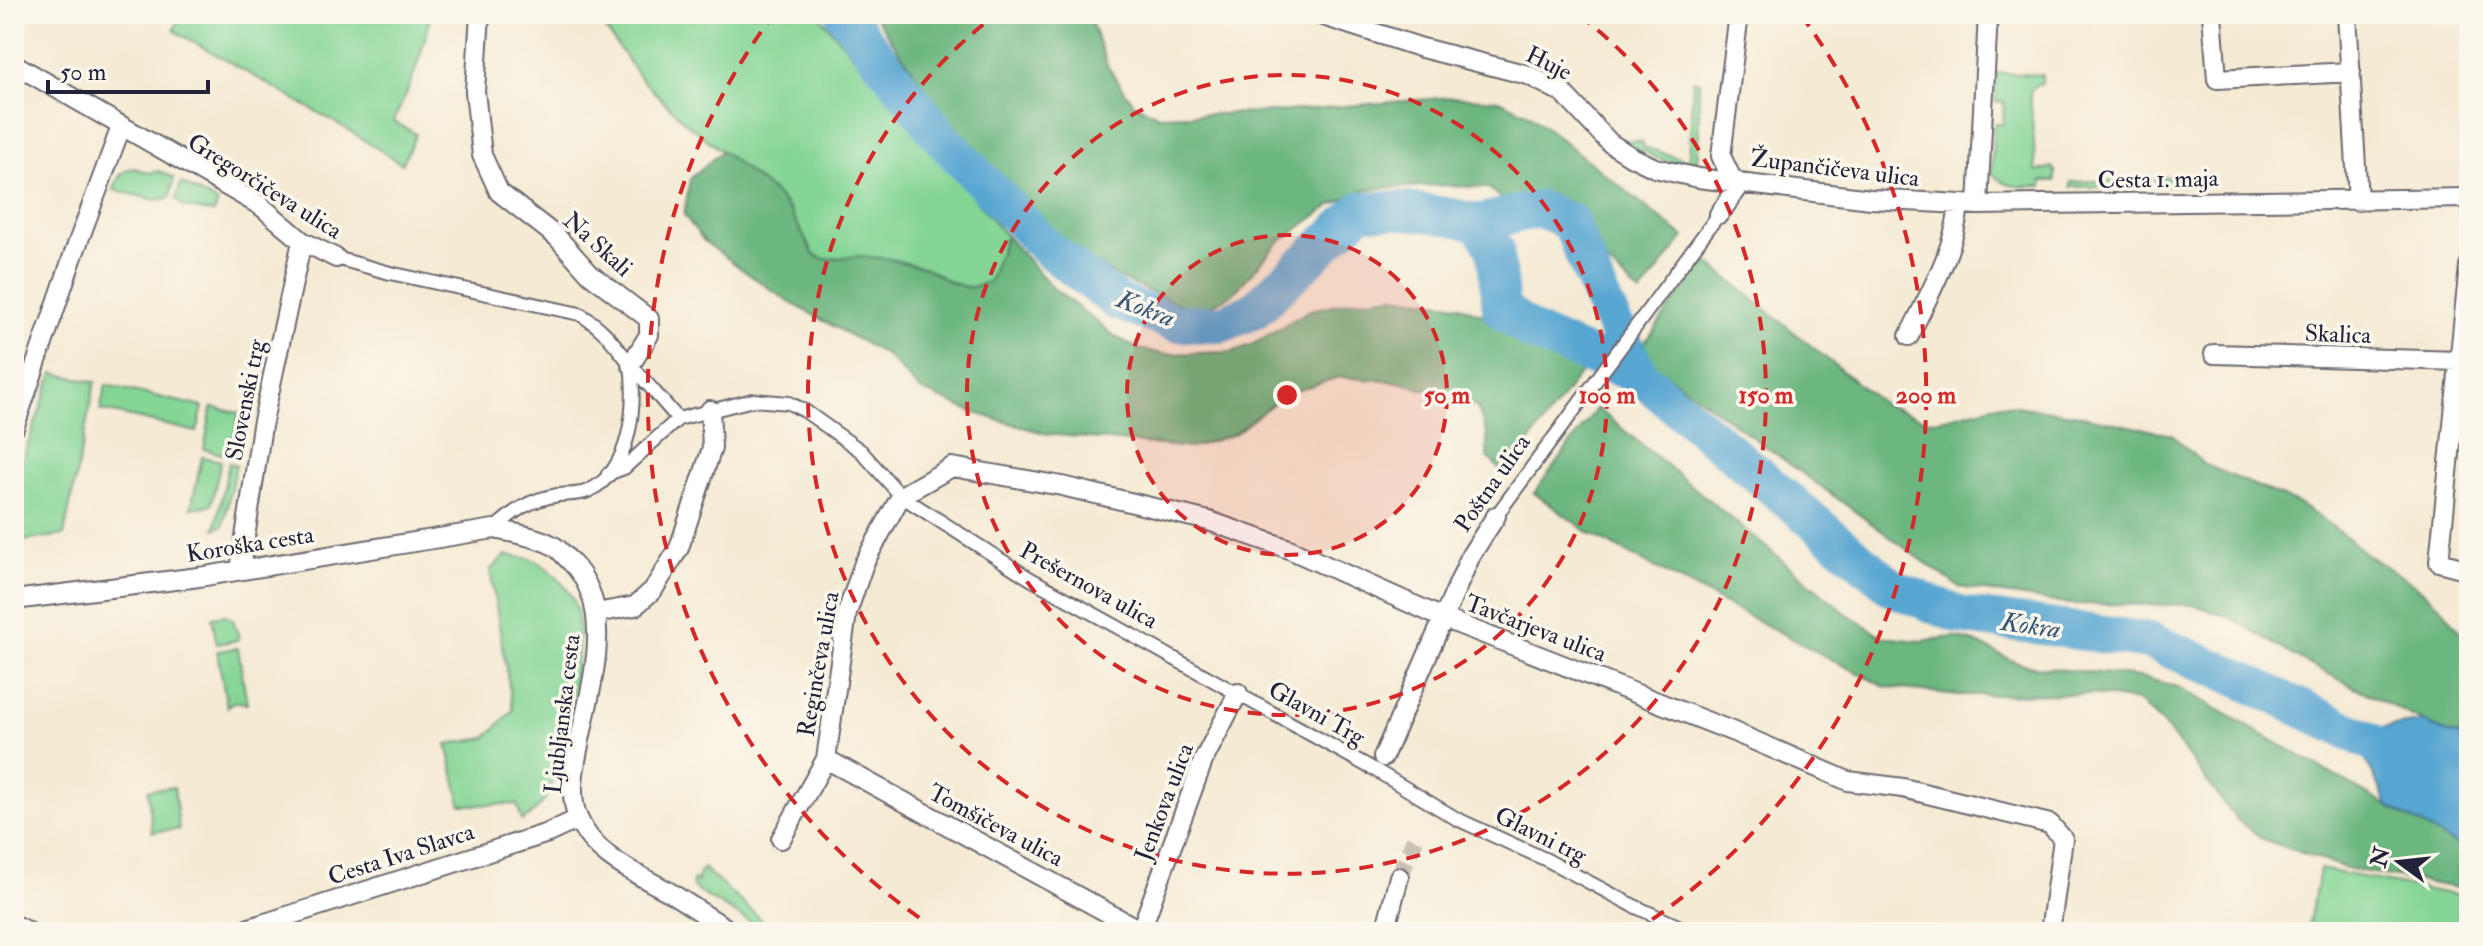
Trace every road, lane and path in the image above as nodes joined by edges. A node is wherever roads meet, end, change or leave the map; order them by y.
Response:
1 (480, 14) edge
2 (1317, 14) edge
3 (1739, 14) edge
4 (1988, 14) edge
5 (2212, 14) edge
6 (2347, 14) edge
7 (14, 64) edge
8 (2351, 72) junction
9 (121, 127) junction
10 (1741, 184) junction
11 (2469, 198) edge
12 (2358, 201) junction
13 (1959, 204) junction
14 (1978, 205) junction
15 (1719, 214) joint
16 (302, 241) junction
17 (336, 258) joint
18 (2469, 266) edge
19 (1909, 336) dead end
20 (2214, 354) dead end
21 (2461, 361) junction
22 (631, 364) junction
23 (710, 410) junction
24 (678, 419) junction
25 (14, 428) edge
26 (608, 474) junction
27 (901, 496) junction
28 (1496, 516) joint
29 (494, 529) junction
30 (240, 570) junction
31 (2469, 570) edge
32 (14, 600) edge
33 (596, 613) junction
34 (1443, 618) junction
35 (1238, 693) junction
36 (826, 759) junction
37 (1379, 763) junction
38 (578, 819) junction
39 (781, 839) dead end
40 (1399, 877) tunnel mouth
41 (14, 925) edge
42 (1142, 931) edge
43 (29, 932) edge
44 (237, 932) edge
45 (732, 932) edge
46 (1385, 932) edge
47 (1691, 932) edge
48 (2050, 932) edge

1 - 22 street, Na Skali
2 - 10 street, Huje
3 - 10 street, Župančičeva ulica
4 - 14 street
5 - 8 street
6 - 8 street
7 - 9 street, Gregorčičeva ulica
8 - 12 street
9 - 16 street, Gregorčičeva ulica
9 - 25 street
10 - 13 street, Župančičeva ulica
10 - 15 street, Poštna ulica
11 - 12 street, Cesta 1. maja
12 - 14 street, Cesta 1. maja
13 - 14 street, Cesta 1. maja
13 - 19 street
15 - 28 street, Poštna ulica
16 - 17 street, Gregorčičeva ulica
16 - 30 street, Slovenski trg
17 - 22 street, Gregorčičeva ulica
18 - 21 street
20 - 21 street, Skalica
21 - 31 street
22 - 24 street, Gregorčičeva ulica
22 - 26 street
23 - 24 street, Prešernova ulica
23 - 27 street, Prešernova ulica
23 - 33 street
24 - 26 street, Koroška cesta
26 - 29 street, Koroška cesta
27 - 34 street, Tavčarjeva ulica
27 - 35 street, Prešernova ulica
27 - 36 street, Reginčeva ulica
28 - 34 street, Poštna ulica
29 - 30 street, Koroška cesta
29 - 33 street, Koroška cesta
30 - 32 street, Koroška cesta
33 - 38 street, Ljubljanska cesta
34 - 37 street, Poštna ulica
34 - 48 street, Tavčarjeva ulica
35 - 37 street, Glavni Trg
35 - 42 street, Jenkova ulica
36 - 39 street, Reginčeva ulica
36 - 42 street, Tomšičeva ulica
37 - 47 street, Glavni trg
38 - 44 street, Cesta Iva Slavca
38 - 45 street, Ljubljanska cesta
40 - 46 street
41 - 43 street

